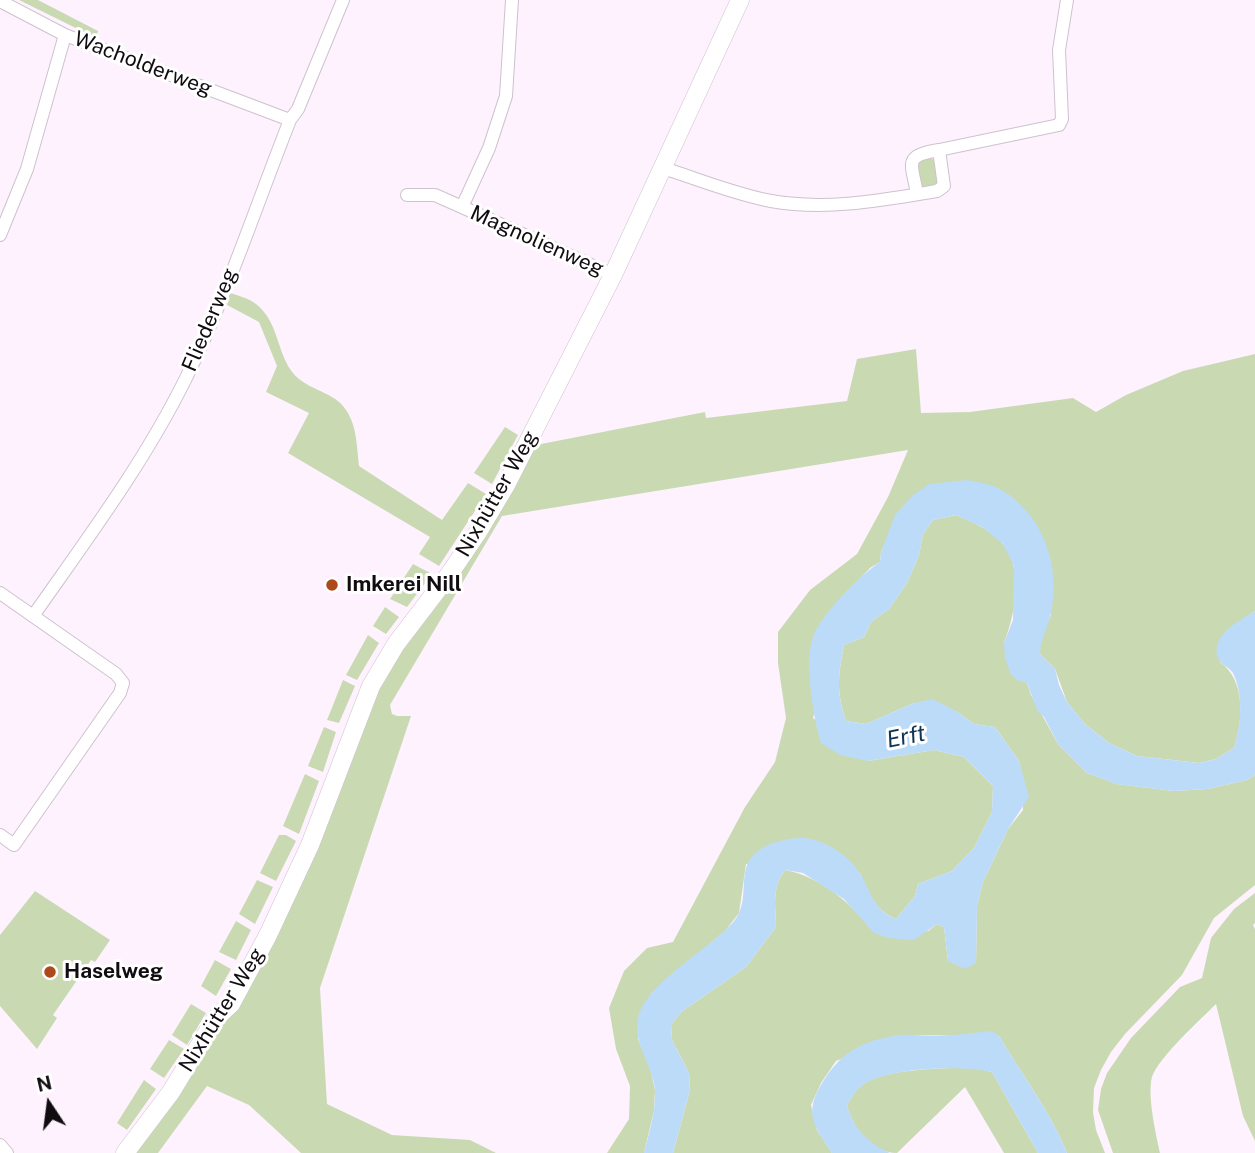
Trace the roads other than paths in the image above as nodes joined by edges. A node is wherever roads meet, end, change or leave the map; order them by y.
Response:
1 (343, 0) edge
2 (512, 0) edge
3 (740, 0) edge
4 (1067, 0) edge
5 (0, 1) edge
6 (65, 35) junction
7 (289, 120) junction
8 (939, 150) junction
9 (663, 168) junction
10 (916, 194) junction
11 (407, 195) dead end
12 (462, 207) junction
13 (0, 235) edge
14 (613, 275) junction
15 (0, 593) edge
16 (33, 616) junction
17 (0, 835) edge
18 (0, 1145) edge
19 (7, 1153) edge
20 (125, 1153) edge

1 - 7 street, Fliederweg
2 - 12 street, Magnolienweg
3 - 9 main road, Nixhütter Weg
4 - 8 street
5 - 6 street, Wacholderweg
6 - 7 street, Wacholderweg
6 - 13 street
7 - 16 street, Fliederweg
8 - 10 street
8 - 10 street
9 - 10 street
9 - 14 main road, Nixhütter Weg
11 - 12 street, Magnolienweg
12 - 14 street, Magnolienweg
14 - 20 main road, Nixhütter Weg
15 - 16 street
16 - 17 street
18 - 19 street

